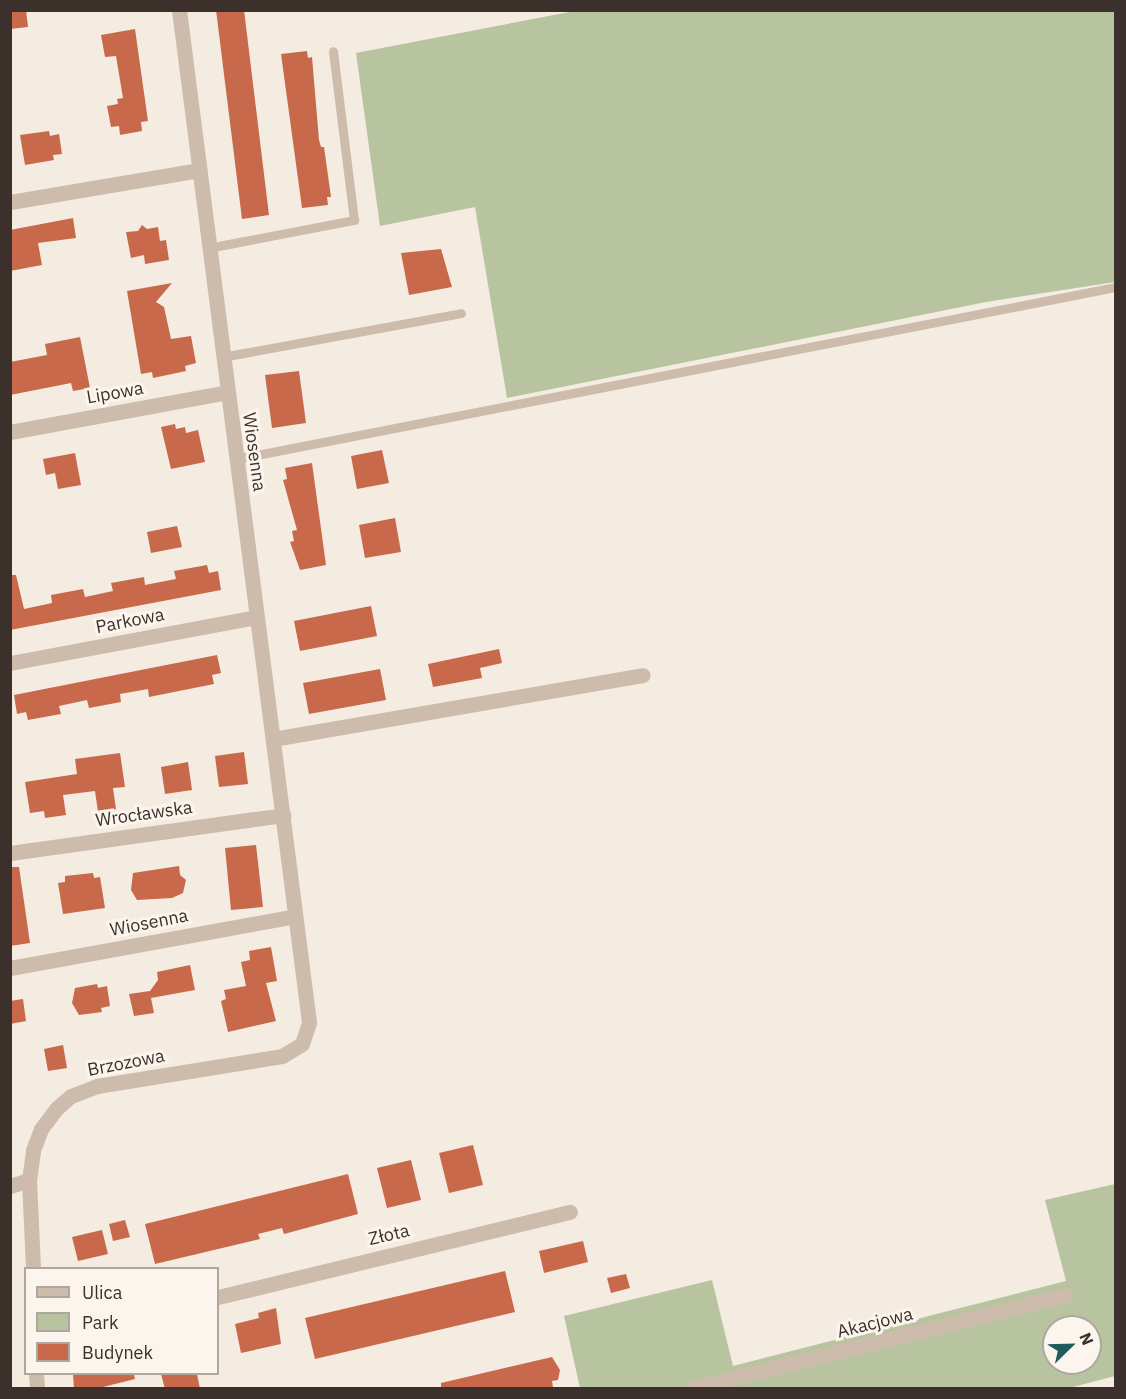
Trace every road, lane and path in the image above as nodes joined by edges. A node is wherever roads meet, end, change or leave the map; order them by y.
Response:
1 (179, 10) edge
2 (333, 51) dead end
3 (199, 170) junction
4 (10, 202) edge
5 (208, 248) junction
6 (1116, 287) edge
7 (461, 313) dead end
8 (222, 357) junction
9 (226, 392) junction
10 (10, 432) edge
11 (236, 459) junction
12 (256, 617) junction
13 (10, 663) edge
14 (642, 675) dead end
15 (273, 739) junction
16 (283, 815) junction
17 (10, 853) edge
18 (295, 916) junction
19 (10, 968) edge
20 (302, 1044) joint
21 (29, 1180) junction
22 (10, 1186) edge
23 (570, 1212) dead end
24 (33, 1267) edge
25 (1066, 1295) dead end
26 (219, 1297) edge
27 (693, 1389) edge

1 - 3 street, Wiosenna
2 - 5 lane
3 - 4 street
3 - 5 street, Wiosenna
5 - 8 street, Wiosenna
6 - 11 lane
7 - 8 lane
8 - 9 street, Wiosenna
9 - 10 street, Lipowa
9 - 11 street, Wiosenna
11 - 12 street, Wiosenna
12 - 13 street, Parkowa
12 - 15 street, Wiosenna
14 - 15 street
15 - 16 street, Wiosenna
16 - 17 street, Wrocławska
16 - 18 street, Wiosenna
18 - 19 street, Wiosenna
18 - 20 street, Wiosenna
20 - 21 street, Brzozowa
21 - 22 street
21 - 24 street
23 - 26 street, Złota
25 - 27 street, Akacjowa

